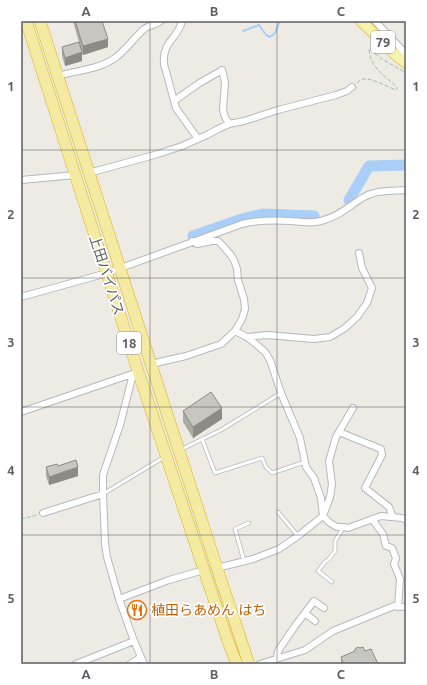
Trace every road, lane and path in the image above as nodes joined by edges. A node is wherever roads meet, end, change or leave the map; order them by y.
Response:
1 (26, 21) edge
2 (40, 21) edge
3 (161, 21) edge
4 (180, 21) edge
5 (361, 21) edge
6 (375, 21) edge
7 (406, 54) edge
8 (406, 62) edge
9 (406, 73) edge
10 (58, 76) junction
11 (352, 87) joint
12 (174, 101) junction
13 (229, 124) junction
14 (198, 139) junction
15 (89, 172) junction
16 (75, 175) junction
17 (21, 180) edge
18 (406, 190) edge
19 (192, 241) junction
20 (359, 253) dead end
21 (120, 268) junction
22 (107, 273) junction
23 (21, 297) edge
24 (235, 331) junction
25 (247, 337) junction
26 (151, 364) junction
27 (135, 373) junction
28 (281, 393) junction
29 (353, 408) dead end
30 (21, 412) edge
31 (339, 432) junction
32 (202, 439) junction
33 (182, 449) dead end
34 (161, 460) dead end
35 (305, 462) junction
36 (103, 494) junction
37 (278, 512) dead end
38 (43, 513) joint
39 (323, 516) junction
40 (393, 517) junction
41 (372, 519) junction
42 (21, 520) edge
43 (406, 520) edge
44 (249, 523) dead end
45 (344, 527) junction
46 (298, 536) junction
47 (244, 561) junction
48 (216, 568) junction
49 (204, 570) junction
50 (332, 582) dead end
51 (119, 599) junction
52 (398, 607) junction
53 (406, 607) edge
54 (324, 608) dead end
55 (305, 613) junction
56 (315, 621) dead end
57 (134, 641) junction
58 (141, 657) junction
59 (277, 658) junction
60 (76, 664) edge
61 (130, 664) edge
62 (144, 664) edge
63 (237, 664) edge
64 (249, 664) edge
65 (260, 664) edge

1 - 16 highway, 上田バイパス / 18
2 - 10 highway, 上田バイパス / 18
3 - 10 street
4 - 12 street
5 - 8 main road, 79
6 - 7 street
9 - 11 path
10 - 15 highway, 上田バイパス / 18
11 - 13 street
12 - 13 street
12 - 14 street
13 - 14 street
14 - 15 street
15 - 21 highway, 上田バイパス / 18
16 - 17 street
16 - 22 highway, 上田バイパス / 18
18 - 19 street
19 - 21 street
19 - 24 street
20 - 25 street
21 - 22 street
21 - 26 highway, 上田バイパス / 18
22 - 23 street
22 - 27 highway, 上田バイパス / 18
24 - 25 street
24 - 26 street
25 - 28 street
26 - 48 highway, 上田バイパス / 18
27 - 30 street
27 - 36 street
27 - 49 highway, 上田バイパス / 18
28 - 32 lane
28 - 35 street
29 - 31 street
31 - 39 street
31 - 40 street
32 - 33 lane
32 - 35 lane
34 - 36 lane
35 - 39 street
36 - 38 street
36 - 51 street
37 - 46 lane
38 - 42 path
39 - 45 street
39 - 46 street
40 - 41 street
40 - 43 street
41 - 45 street
41 - 52 street
44 - 47 lane
45 - 50 lane
46 - 47 street
47 - 48 street
48 - 64 highway, 上田バイパス / 18
49 - 51 street
49 - 63 highway, 上田バイパス / 18
51 - 57 street
52 - 53 street
52 - 59 street
54 - 55 street
55 - 56 street
55 - 59 street
57 - 58 street
57 - 60 street
58 - 61 street
58 - 62 street
59 - 65 street

